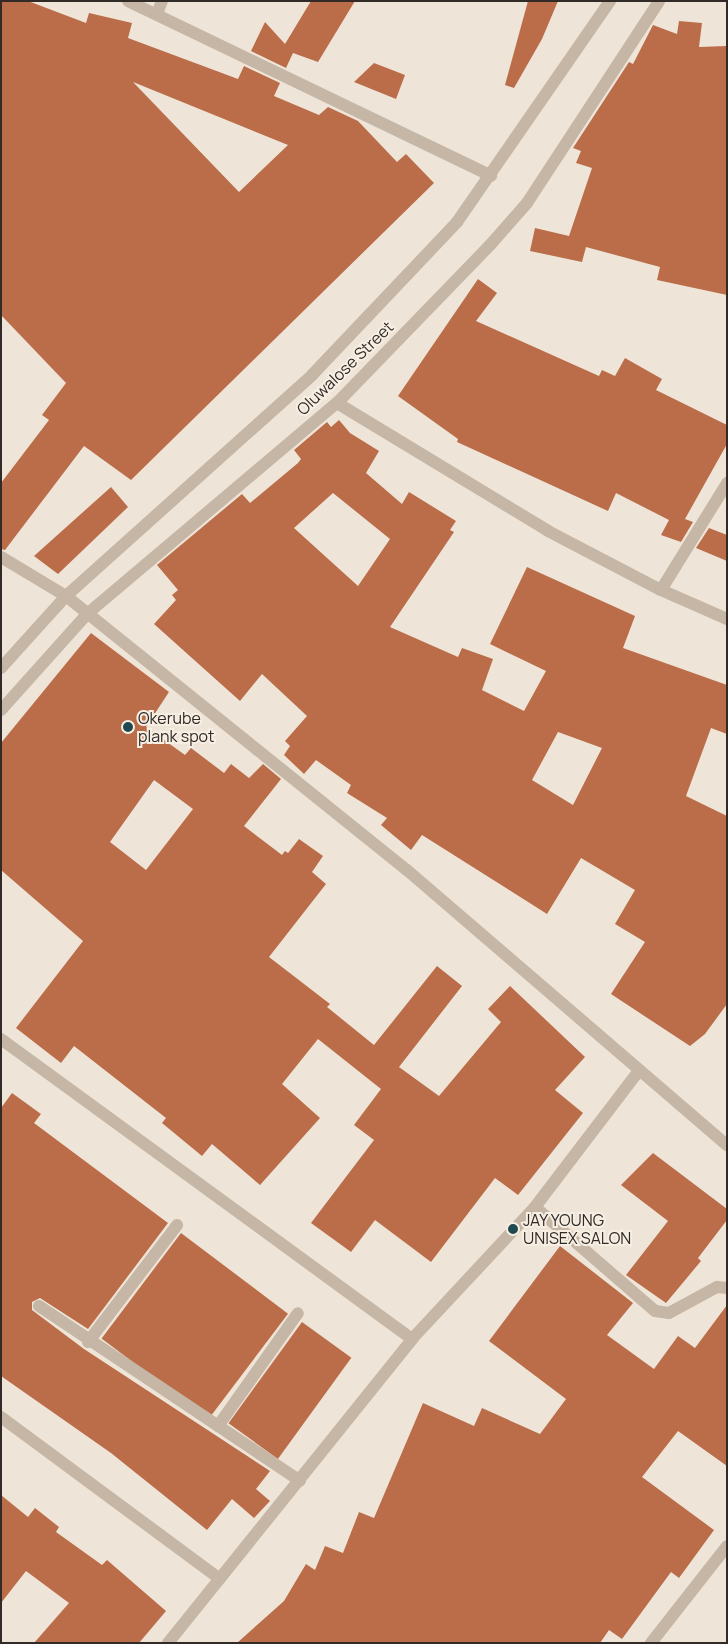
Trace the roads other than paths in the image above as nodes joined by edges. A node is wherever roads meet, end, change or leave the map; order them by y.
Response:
1 (128, 1) edge
2 (162, 1) edge
3 (610, 1) edge
4 (659, 1) edge
5 (157, 14) junction
6 (492, 176) junction
7 (337, 403) junction
8 (727, 483) edge
9 (1, 557) edge
10 (661, 590) junction
11 (66, 596) junction
12 (87, 614) junction
13 (727, 619) edge
14 (1, 668) edge
15 (1, 710) edge
16 (1, 1039) edge
17 (638, 1072) junction
18 (727, 1144) edge
19 (535, 1207) junction
20 (177, 1225) dead end
21 (727, 1288) edge
22 (39, 1306) dead end
23 (298, 1313) dead end
24 (412, 1339) junction
25 (88, 1342) junction
26 (1, 1417) edge
27 (218, 1426) junction
28 (300, 1482) junction
29 (727, 1546) edge
30 (220, 1579) junction
31 (168, 1643) edge
32 (651, 1643) edge

1 - 5 street
2 - 5 street
3 - 6 street, Oluwalose Street
4 - 7 street, Oluwalose Street
5 - 6 street
6 - 11 street, Oluwalose Street
7 - 10 street
7 - 12 street, Oluwalose Street
8 - 10 street
9 - 11 street
10 - 13 street
11 - 12 street
11 - 14 street, Oluwalose Street
12 - 15 street, Oluwalose Street
12 - 17 street
16 - 24 street
17 - 18 street
17 - 19 street
19 - 21 street
19 - 24 street
20 - 25 street
22 - 25 street
23 - 27 street
24 - 28 street
25 - 27 street
26 - 30 street
27 - 28 street
28 - 30 street
29 - 32 street
30 - 31 street

